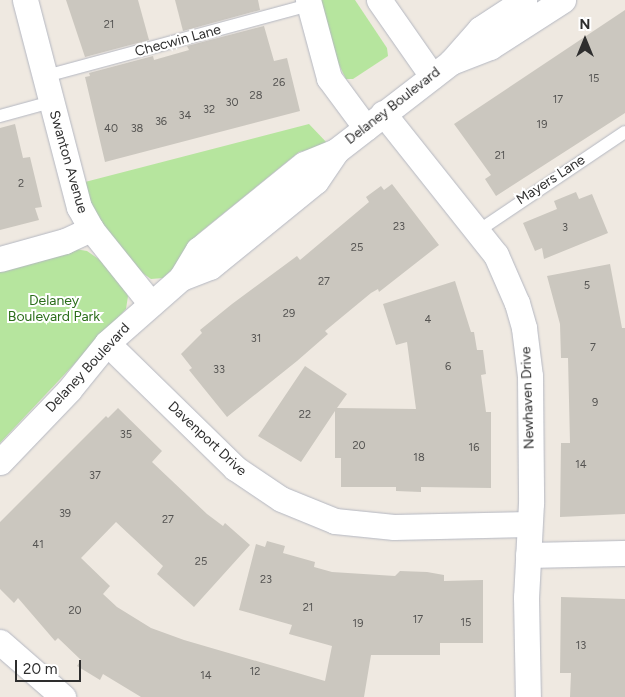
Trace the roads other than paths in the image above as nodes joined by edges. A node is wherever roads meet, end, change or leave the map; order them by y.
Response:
1 (25, 0) edge
2 (379, 0) edge
3 (524, 0) edge
4 (564, 0) edge
5 (309, 3) edge
6 (441, 69) junction
7 (46, 76) junction
8 (51, 102) junction
9 (0, 116) edge
10 (375, 120) junction
11 (625, 132) edge
12 (91, 229) junction
13 (478, 231) junction
14 (0, 259) edge
15 (151, 304) junction
16 (108, 343) junction
17 (0, 462) edge
18 (529, 524) junction
19 (625, 553) edge
20 (528, 555) junction
21 (0, 642) edge
22 (63, 697) edge
23 (528, 697) edge

1 - 7 street, Swanton Avenue
2 - 6 street
3 - 6 street, Delaney Boulevard
4 - 6 street, Delaney Boulevard
5 - 7 lane, Checwin Lane
5 - 10 street, Newhaven Drive
6 - 10 street, Delaney Boulevard
7 - 8 street, Swanton Avenue
8 - 9 lane
8 - 12 street, Swanton Avenue
10 - 13 street, Newhaven Drive
10 - 15 street, Delaney Boulevard
11 - 13 lane, Mayers Lane
12 - 14 street
12 - 15 street, Swanton Avenue
13 - 18 street, Newhaven Drive
15 - 16 street, Delaney Boulevard
16 - 17 street, Delaney Boulevard
16 - 18 street, Davenport Drive
18 - 20 street, Newhaven Drive
19 - 20 street
20 - 23 street, Newhaven Drive
21 - 22 street

